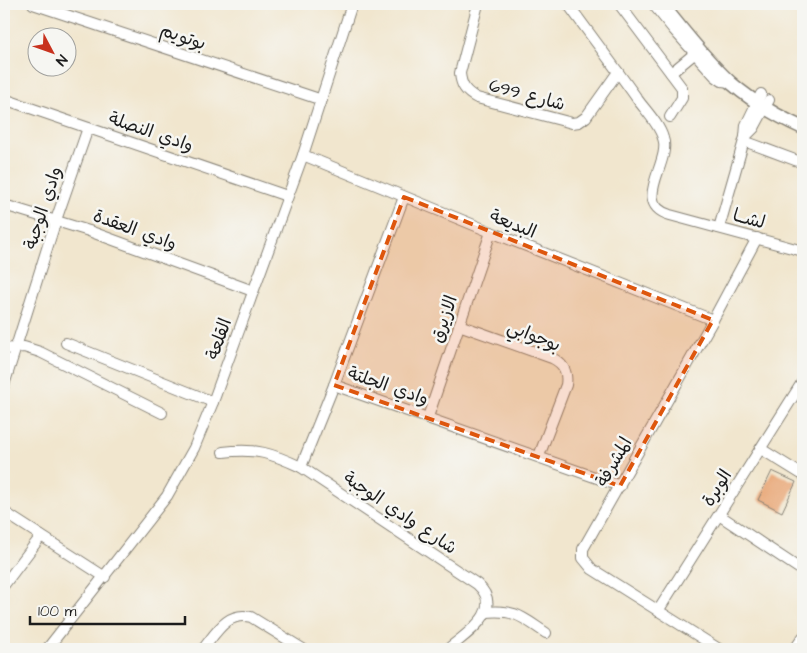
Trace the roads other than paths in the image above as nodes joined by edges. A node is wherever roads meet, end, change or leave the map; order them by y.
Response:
1 (33, 4) edge
2 (352, 4) edge
3 (478, 4) edge
4 (568, 4) edge
5 (653, 4) edge
6 (662, 4) edge
7 (669, 4) edge
8 (621, 5) edge
9 (694, 54) junction
10 (618, 72) junction
11 (671, 73) junction
12 (731, 82) junction
13 (4, 99) edge
14 (322, 100) junction
15 (763, 101) junction
16 (670, 117) dead end
17 (801, 127) edge
18 (88, 128) junction
19 (745, 139) junction
20 (303, 155) junction
21 (803, 163) edge
22 (287, 196) junction
23 (404, 197) junction
24 (4, 205) edge
25 (56, 220) junction
26 (719, 228) junction
27 (491, 232) junction
28 (757, 238) junction
29 (803, 251) edge
30 (253, 291) junction
31 (712, 320) junction
32 (459, 325) junction
33 (66, 343) dead end
34 (15, 348) junction
35 (4, 349) edge
36 (803, 382) edge
37 (4, 385) edge
38 (334, 385) junction
39 (213, 402) junction
40 (162, 413) dead end
41 (428, 417) junction
42 (761, 449) junction
43 (223, 452) dead end
44 (539, 456) junction
45 (301, 467) junction
46 (803, 475) edge
47 (620, 486) junction
48 (4, 512) edge
49 (719, 515) junction
50 (41, 536) junction
51 (803, 571) edge
52 (105, 577) junction
53 (4, 586) edge
54 (658, 611) junction
55 (486, 612) junction
56 (546, 633) dead end
57 (803, 637) edge
58 (47, 649) edge
59 (203, 649) edge
60 (303, 649) edge
61 (448, 649) edge
62 (719, 649) edge
63 (795, 649) edge

1 - 14 street, بوتويم
2 - 14 street, القلعة
3 - 10 street, شارع 699
4 - 10 street
5 - 9 street
6 - 12 street
7 - 15 street
8 - 11 street
9 - 11 street
9 - 12 street
10 - 26 street
11 - 16 street
12 - 15 street
13 - 18 street, وادي النصلة
14 - 20 street, القلعة
15 - 17 street
15 - 19 street, لشــا
18 - 22 street, وادي النصلة
18 - 25 street, وادي الوجبة
19 - 21 street
19 - 26 street, لشــا
20 - 22 street, القلعة
20 - 23 street, البديعة
22 - 30 street, القلعة
23 - 27 street, البديعة
23 - 38 street, وادي الجلتة
24 - 25 street, وادي العقدة
25 - 30 street, وادي العقدة
25 - 34 street, وادي الوجبة
26 - 28 street, لشــا
27 - 31 street, البديعة
27 - 32 street, الازيرق
28 - 29 street, لشــا
28 - 31 street, المشرفة
30 - 39 street, القلعة
31 - 47 street, المشرفة
32 - 41 street, الازيرق
32 - 44 street, بوجوابي
33 - 39 street
34 - 35 street
34 - 37 street, وادي الوجبة
34 - 40 street
36 - 42 street, الوبرة
38 - 41 street, وادي الجلتة
38 - 45 street
39 - 52 street, القلعة
41 - 44 street, وادي الجلتة
42 - 46 street
42 - 49 street, الوبرة
43 - 45 street, شارع وادي الوجبة
44 - 47 street, وادي الجلتة
45 - 55 street, شارع وادي الوجبة
47 - 54 street, المشرفة
48 - 50 street
49 - 51 street
49 - 54 street, الوبرة
50 - 52 street
50 - 53 street
52 - 58 street, القلعة
54 - 62 street, المشرفة
55 - 56 street
55 - 61 street
57 - 63 street
59 - 60 street

